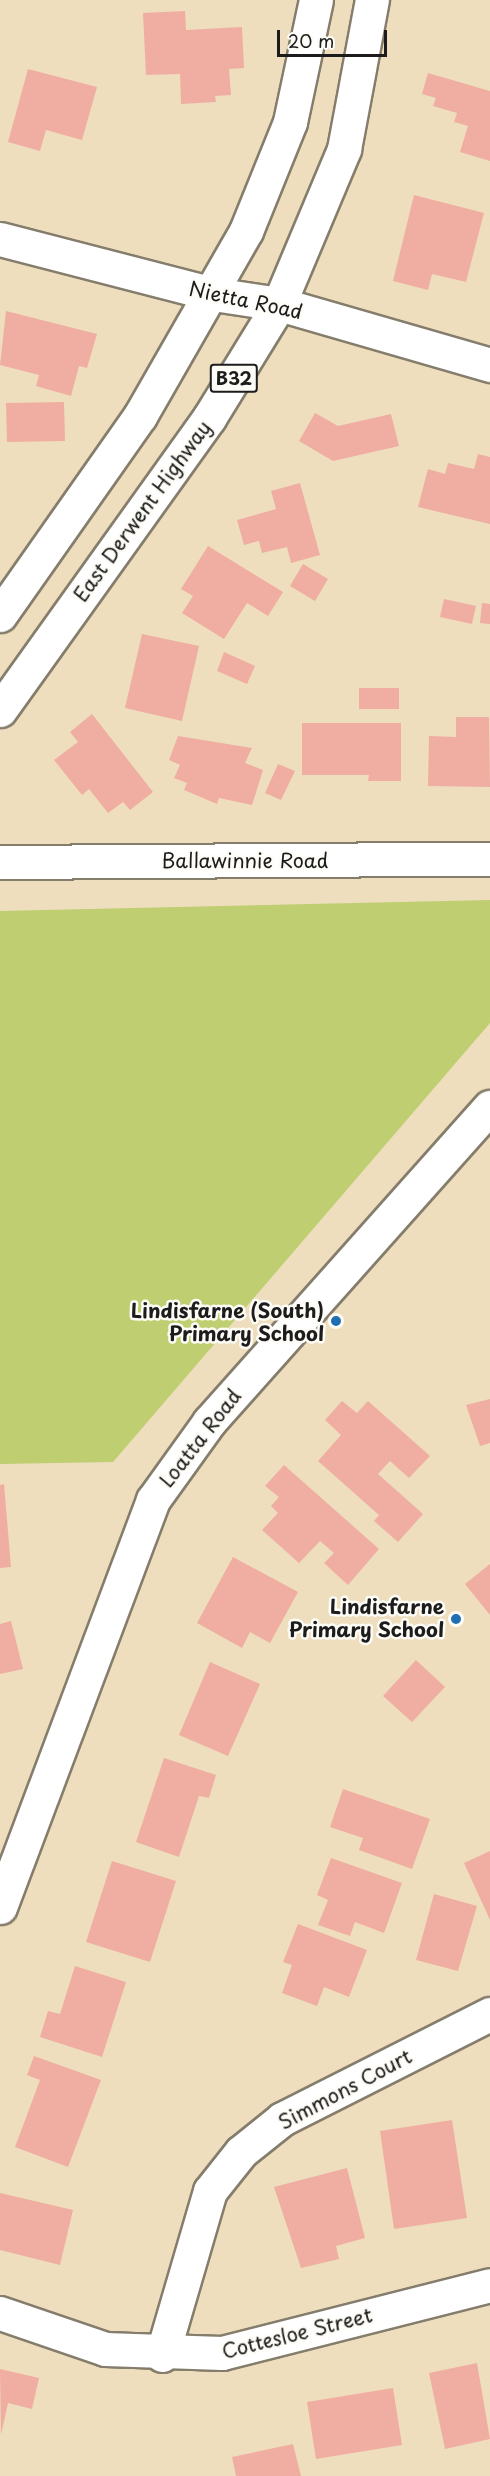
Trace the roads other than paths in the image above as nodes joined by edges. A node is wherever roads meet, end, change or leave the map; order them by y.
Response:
1 (316, 0) edge
2 (372, 0) edge
3 (0, 239) edge
4 (213, 294) junction
5 (279, 304) junction
6 (490, 365) edge
7 (0, 615) edge
8 (0, 710) edge
9 (490, 859) edge
10 (0, 862) edge
11 (490, 1107) edge
12 (0, 1907) edge
13 (490, 2014) edge
14 (490, 2285) edge
15 (0, 2313) edge
16 (162, 2355) junction

1 - 4 street
2 - 5 street, East Derwent Highway / B32
3 - 4 street, Nietta Road
4 - 5 street, Nietta Road
4 - 7 street
5 - 6 street, Nietta Road
5 - 8 street, East Derwent Highway / B32
9 - 10 street, Ballawinnie Road
11 - 12 street, Loatta Road
13 - 16 street, Simmons Court
14 - 16 street, Cottesloe Street
15 - 16 street, Cottesloe Street

